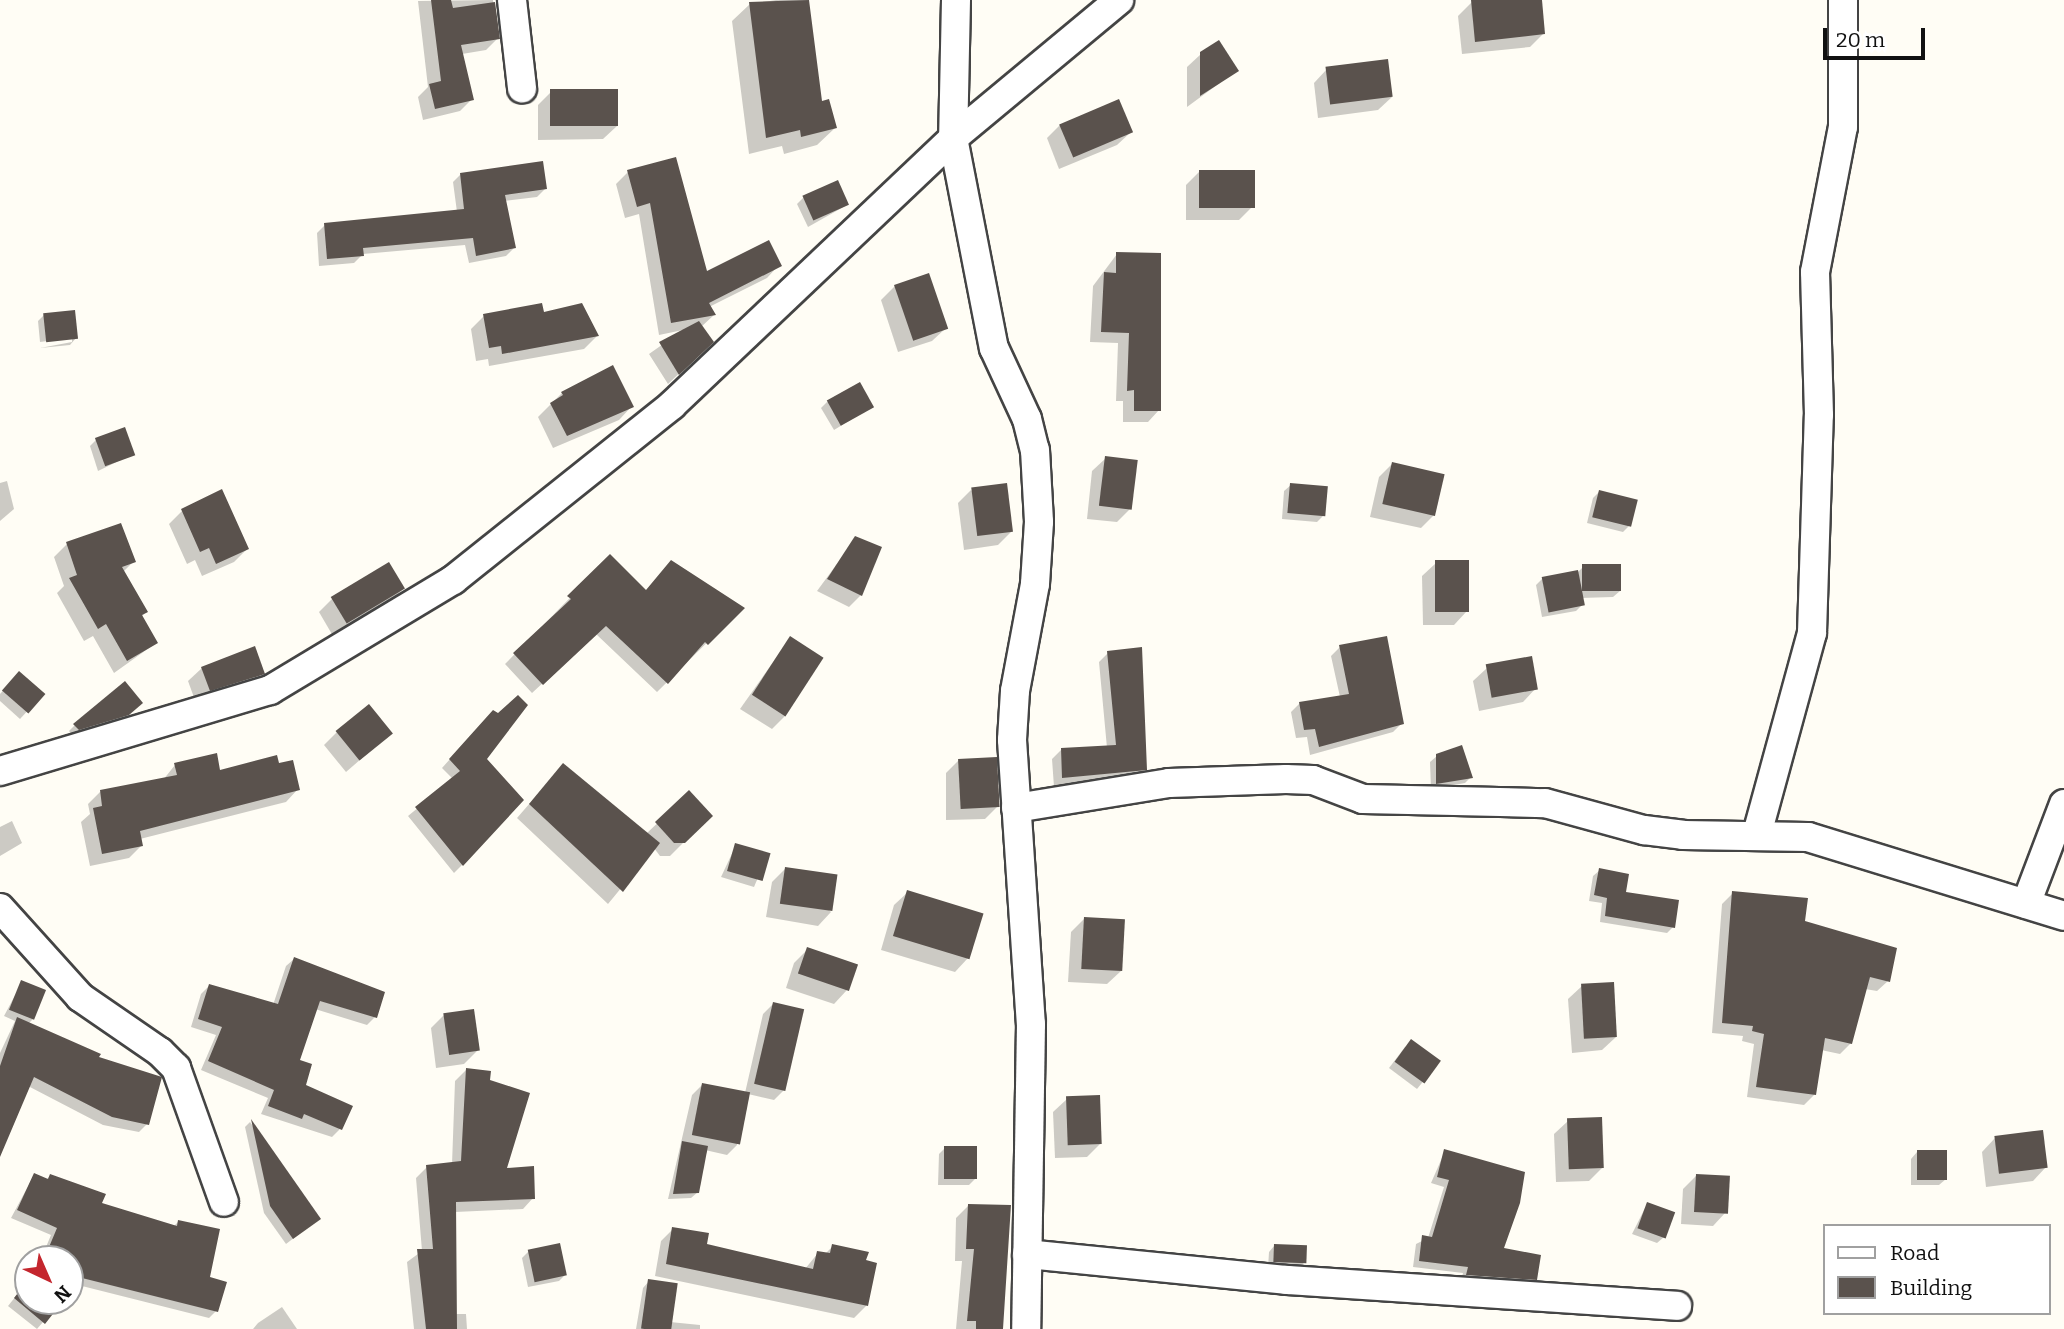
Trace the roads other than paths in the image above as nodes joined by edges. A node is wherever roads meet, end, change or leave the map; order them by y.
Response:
1 (512, 0) edge
2 (956, 0) edge
3 (1119, 0) edge
4 (1843, 0) edge
5 (522, 88) dead end
6 (953, 138) junction
7 (0, 771) edge
8 (2064, 804) edge
9 (1016, 808) junction
10 (1757, 834) junction
11 (2026, 904) junction
12 (0, 908) edge
13 (2064, 916) edge
14 (224, 1202) dead end
15 (1027, 1254) junction
16 (1677, 1306) dead end
17 (1026, 1329) edge

1 - 5 street
2 - 6 street
3 - 6 street
4 - 10 street
6 - 7 street
6 - 9 street
8 - 11 street
9 - 10 street
9 - 15 street
10 - 11 street
11 - 13 street
12 - 14 street
15 - 16 street
15 - 17 street

